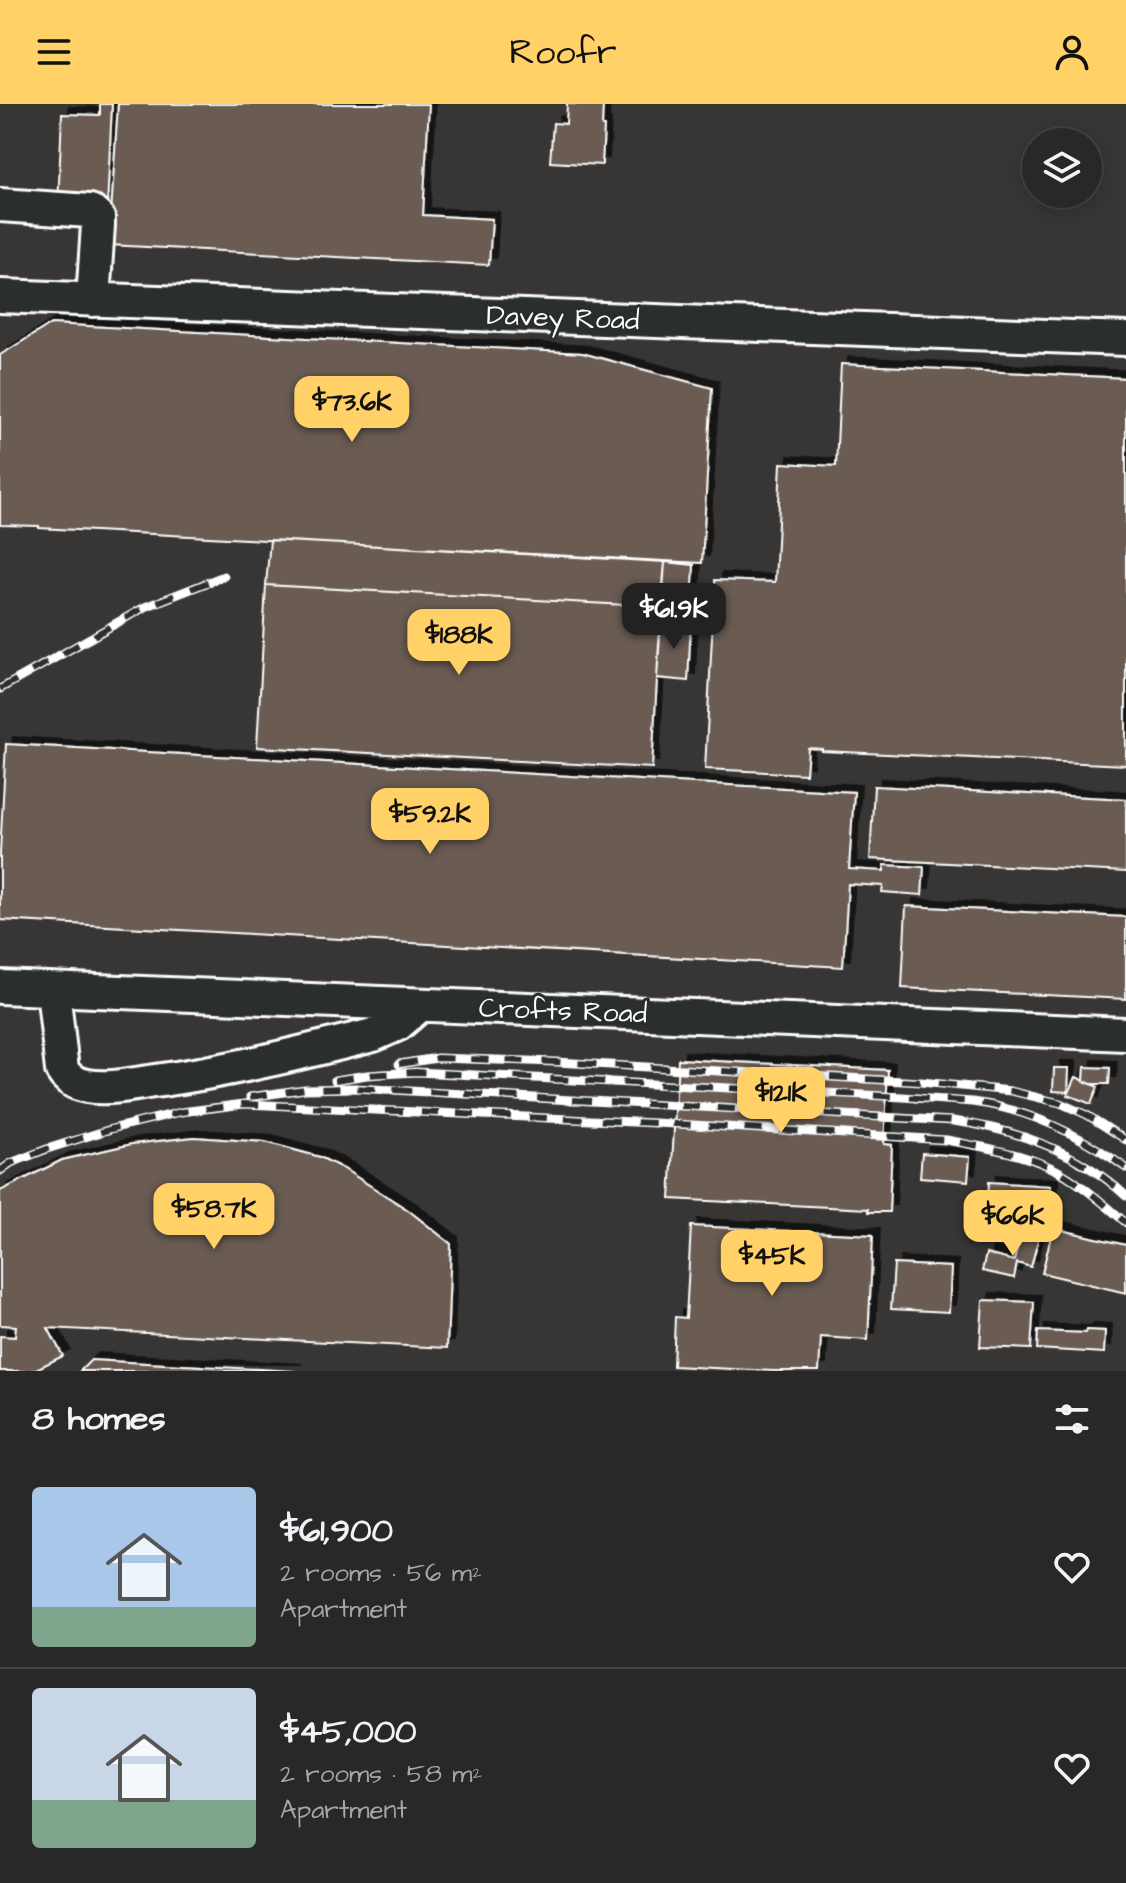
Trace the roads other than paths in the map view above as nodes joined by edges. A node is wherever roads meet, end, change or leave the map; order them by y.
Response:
1 (0, 205) edge
2 (0, 296) edge
3 (93, 300) junction
4 (1126, 339) edge
5 (0, 987) edge
6 (53, 990) junction
7 (420, 1005) junction
8 (1126, 1034) edge

1 - 3 lane
2 - 3 lane, Davey Road
3 - 4 lane, Davey Road
5 - 6 lane, Crofts Road
6 - 7 lane, Crofts Road
6 - 7 lane
7 - 8 lane, Crofts Road

